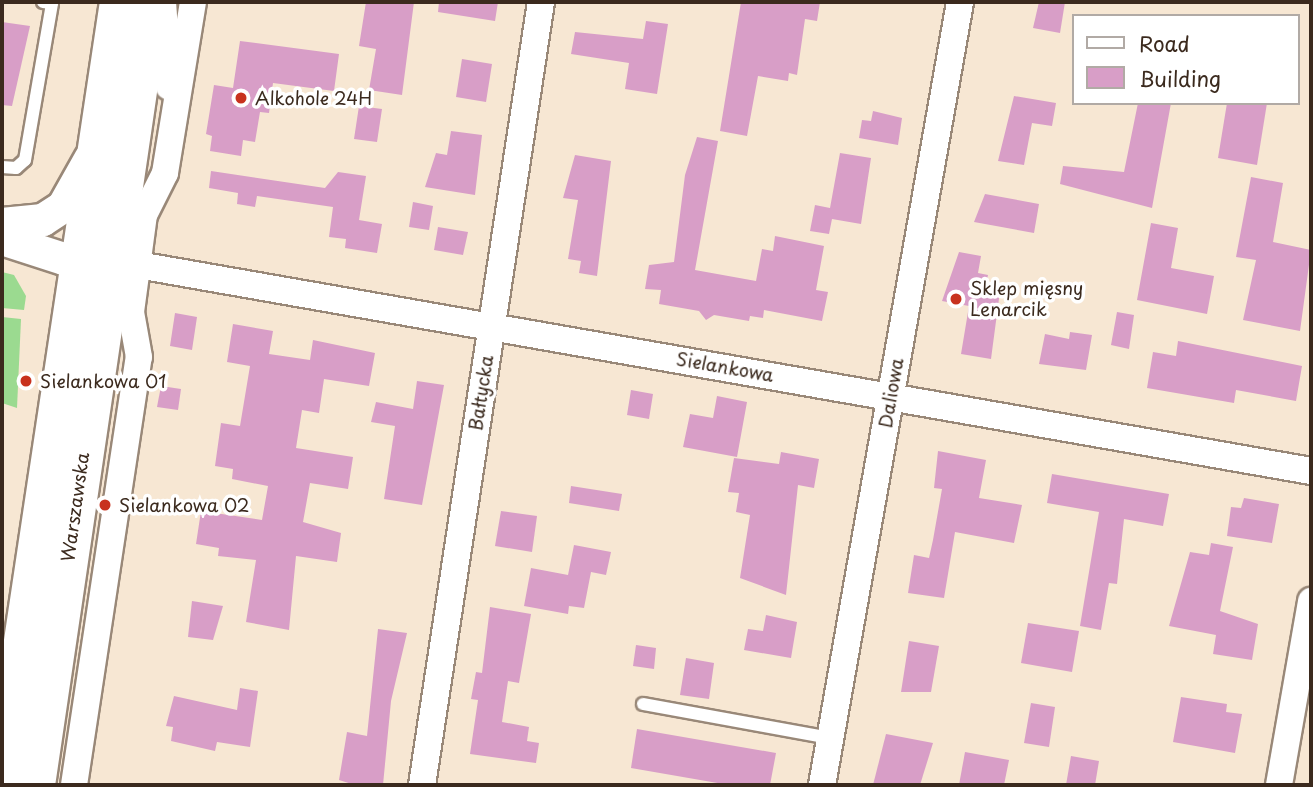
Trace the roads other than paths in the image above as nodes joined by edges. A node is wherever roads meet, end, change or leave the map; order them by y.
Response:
1 (48, 2) edge
2 (119, 2) edge
3 (151, 2) edge
4 (163, 2) edge
5 (193, 2) edge
6 (541, 2) edge
7 (960, 2) edge
8 (172, 138) junction
9 (99, 139) junction
10 (2, 167) edge
11 (2, 224) edge
12 (116, 229) junction
13 (2, 239) edge
14 (80, 259) junction
15 (138, 264) junction
16 (491, 326) junction
17 (890, 397) junction
18 (1311, 471) edge
19 (1311, 601) edge
20 (643, 704) dead end
21 (831, 738) junction
22 (2, 781) edge
23 (36, 785) edge
24 (74, 785) edge
25 (422, 785) edge
26 (822, 785) edge
27 (1279, 785) edge

1 - 10 lane
2 - 9 main road, Warszawska
3 - 12 main road, Warszawska
4 - 8 street
5 - 8 street
6 - 16 street, Bałtycka
7 - 17 street, Daliowa
8 - 15 street
9 - 11 street
9 - 14 main road, Warszawska
12 - 14 street
12 - 23 main road, Warszawska
13 - 14 street
14 - 22 main road, Warszawska
15 - 16 street, Sielankowa
15 - 24 street
16 - 17 street, Sielankowa
16 - 25 street, Bałtycka
17 - 18 street, Sielankowa
17 - 21 street, Daliowa
19 - 27 street
20 - 21 lane
21 - 26 street, Daliowa

